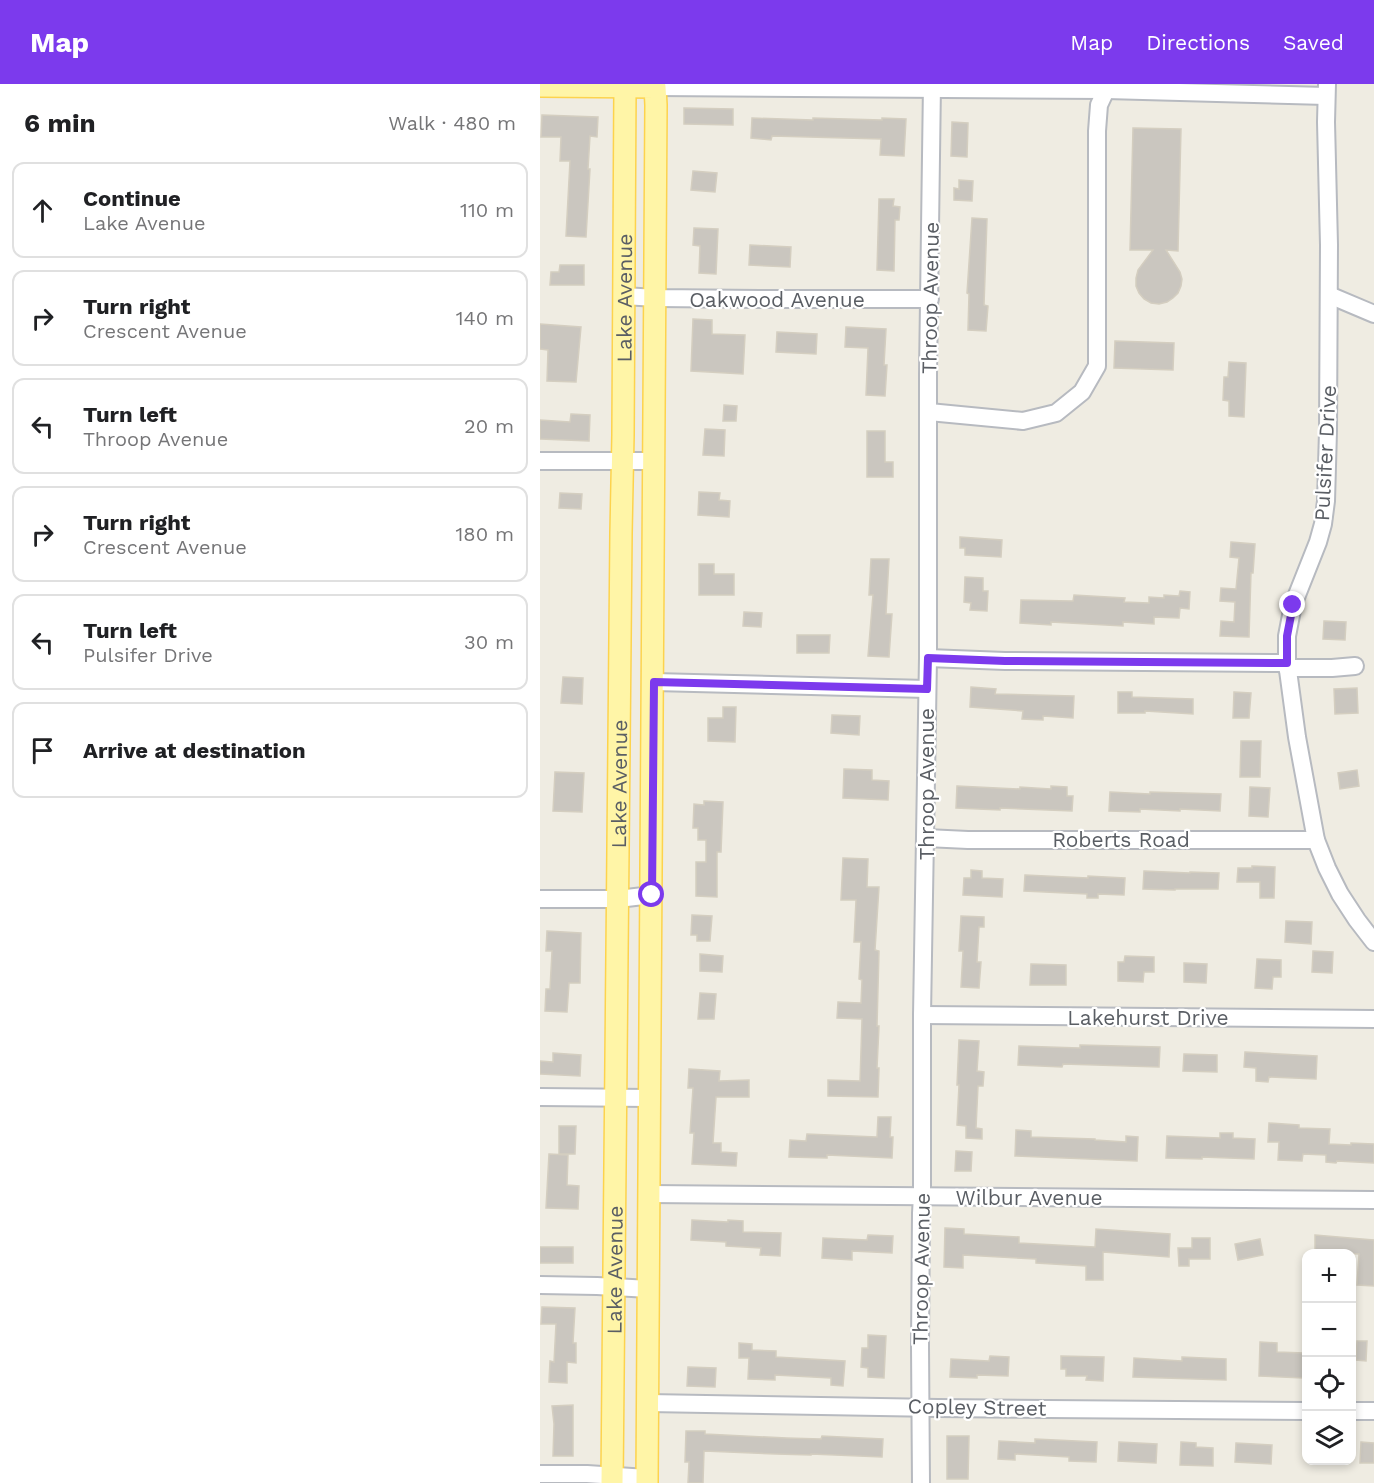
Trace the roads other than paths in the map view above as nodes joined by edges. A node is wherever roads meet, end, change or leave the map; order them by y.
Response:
1 (626, 85) edge
2 (540, 86) edge
3 (932, 86) edge
4 (655, 87) junction
5 (1106, 90) junction
6 (1327, 90) edge
7 (1329, 295) junction
8 (624, 296) junction
9 (656, 298) junction
10 (930, 299) junction
11 (1374, 314) edge
12 (929, 412) junction
13 (540, 461) edge
14 (622, 461) junction
15 (654, 461) junction
16 (928, 658) junction
17 (1287, 665) junction
18 (1355, 666) dead end
19 (654, 682) junction
20 (927, 689) junction
21 (926, 838) junction
22 (1317, 840) junction
23 (652, 895) junction
24 (540, 899) edge
25 (618, 899) junction
26 (1374, 942) edge
27 (922, 1015) junction
28 (1374, 1019) edge
29 (540, 1097) edge
30 (616, 1098) junction
31 (650, 1098) junction
32 (649, 1194) junction
33 (922, 1196) junction
34 (1374, 1200) edge
35 (540, 1285) edge
36 (614, 1288) junction
37 (649, 1289) junction
38 (648, 1403) junction
39 (921, 1406) junction
40 (1302, 1411) edge
41 (1356, 1411) edge
42 (1374, 1411) edge
43 (540, 1474) edge
44 (612, 1479) edge
45 (647, 1481) edge
46 (921, 1483) edge

1 - 2 main road
1 - 4 main road
1 - 8 main road, Lake Avenue
3 - 4 street
3 - 5 street
3 - 10 street, Throop Avenue
4 - 9 main road, Lake Avenue
5 - 6 street
5 - 12 street
6 - 7 street, Pulsifer Drive
7 - 11 street
7 - 17 street, Pulsifer Drive
8 - 9 street, Oakwood Avenue
8 - 14 main road, Lake Avenue
9 - 10 street, Oakwood Avenue
9 - 15 main road, Lake Avenue
10 - 12 street, Throop Avenue
12 - 16 street, Throop Avenue
13 - 14 street
14 - 15 street
14 - 25 main road, Lake Avenue
15 - 19 main road, Lake Avenue
16 - 17 street
16 - 20 street, Throop Avenue
17 - 18 street
17 - 22 street, Pulsifer Drive
19 - 20 street
19 - 23 main road, Lake Avenue
20 - 21 street, Throop Avenue
21 - 22 street, Roberts Road
21 - 27 street, Throop Avenue
22 - 26 street, Pulsifer Drive
23 - 25 street
23 - 31 main road, Lake Avenue
24 - 25 street
25 - 30 main road, Lake Avenue
27 - 28 street, Lakehurst Drive
27 - 33 street, Throop Avenue
29 - 30 street
30 - 31 street
30 - 36 main road, Lake Avenue
31 - 32 main road, Lake Avenue
32 - 33 street, Wilbur Avenue
32 - 37 main road, Lake Avenue
33 - 34 street, Wilbur Avenue
33 - 39 street, Throop Avenue
35 - 36 street
36 - 37 street
36 - 44 main road, Lake Avenue
37 - 38 main road, Lake Avenue
38 - 39 street, Copley Street
38 - 45 main road, Lake Avenue
39 - 40 street, Copley Street
39 - 46 street, Throop Avenue
41 - 42 street
43 - 44 street
44 - 45 street

